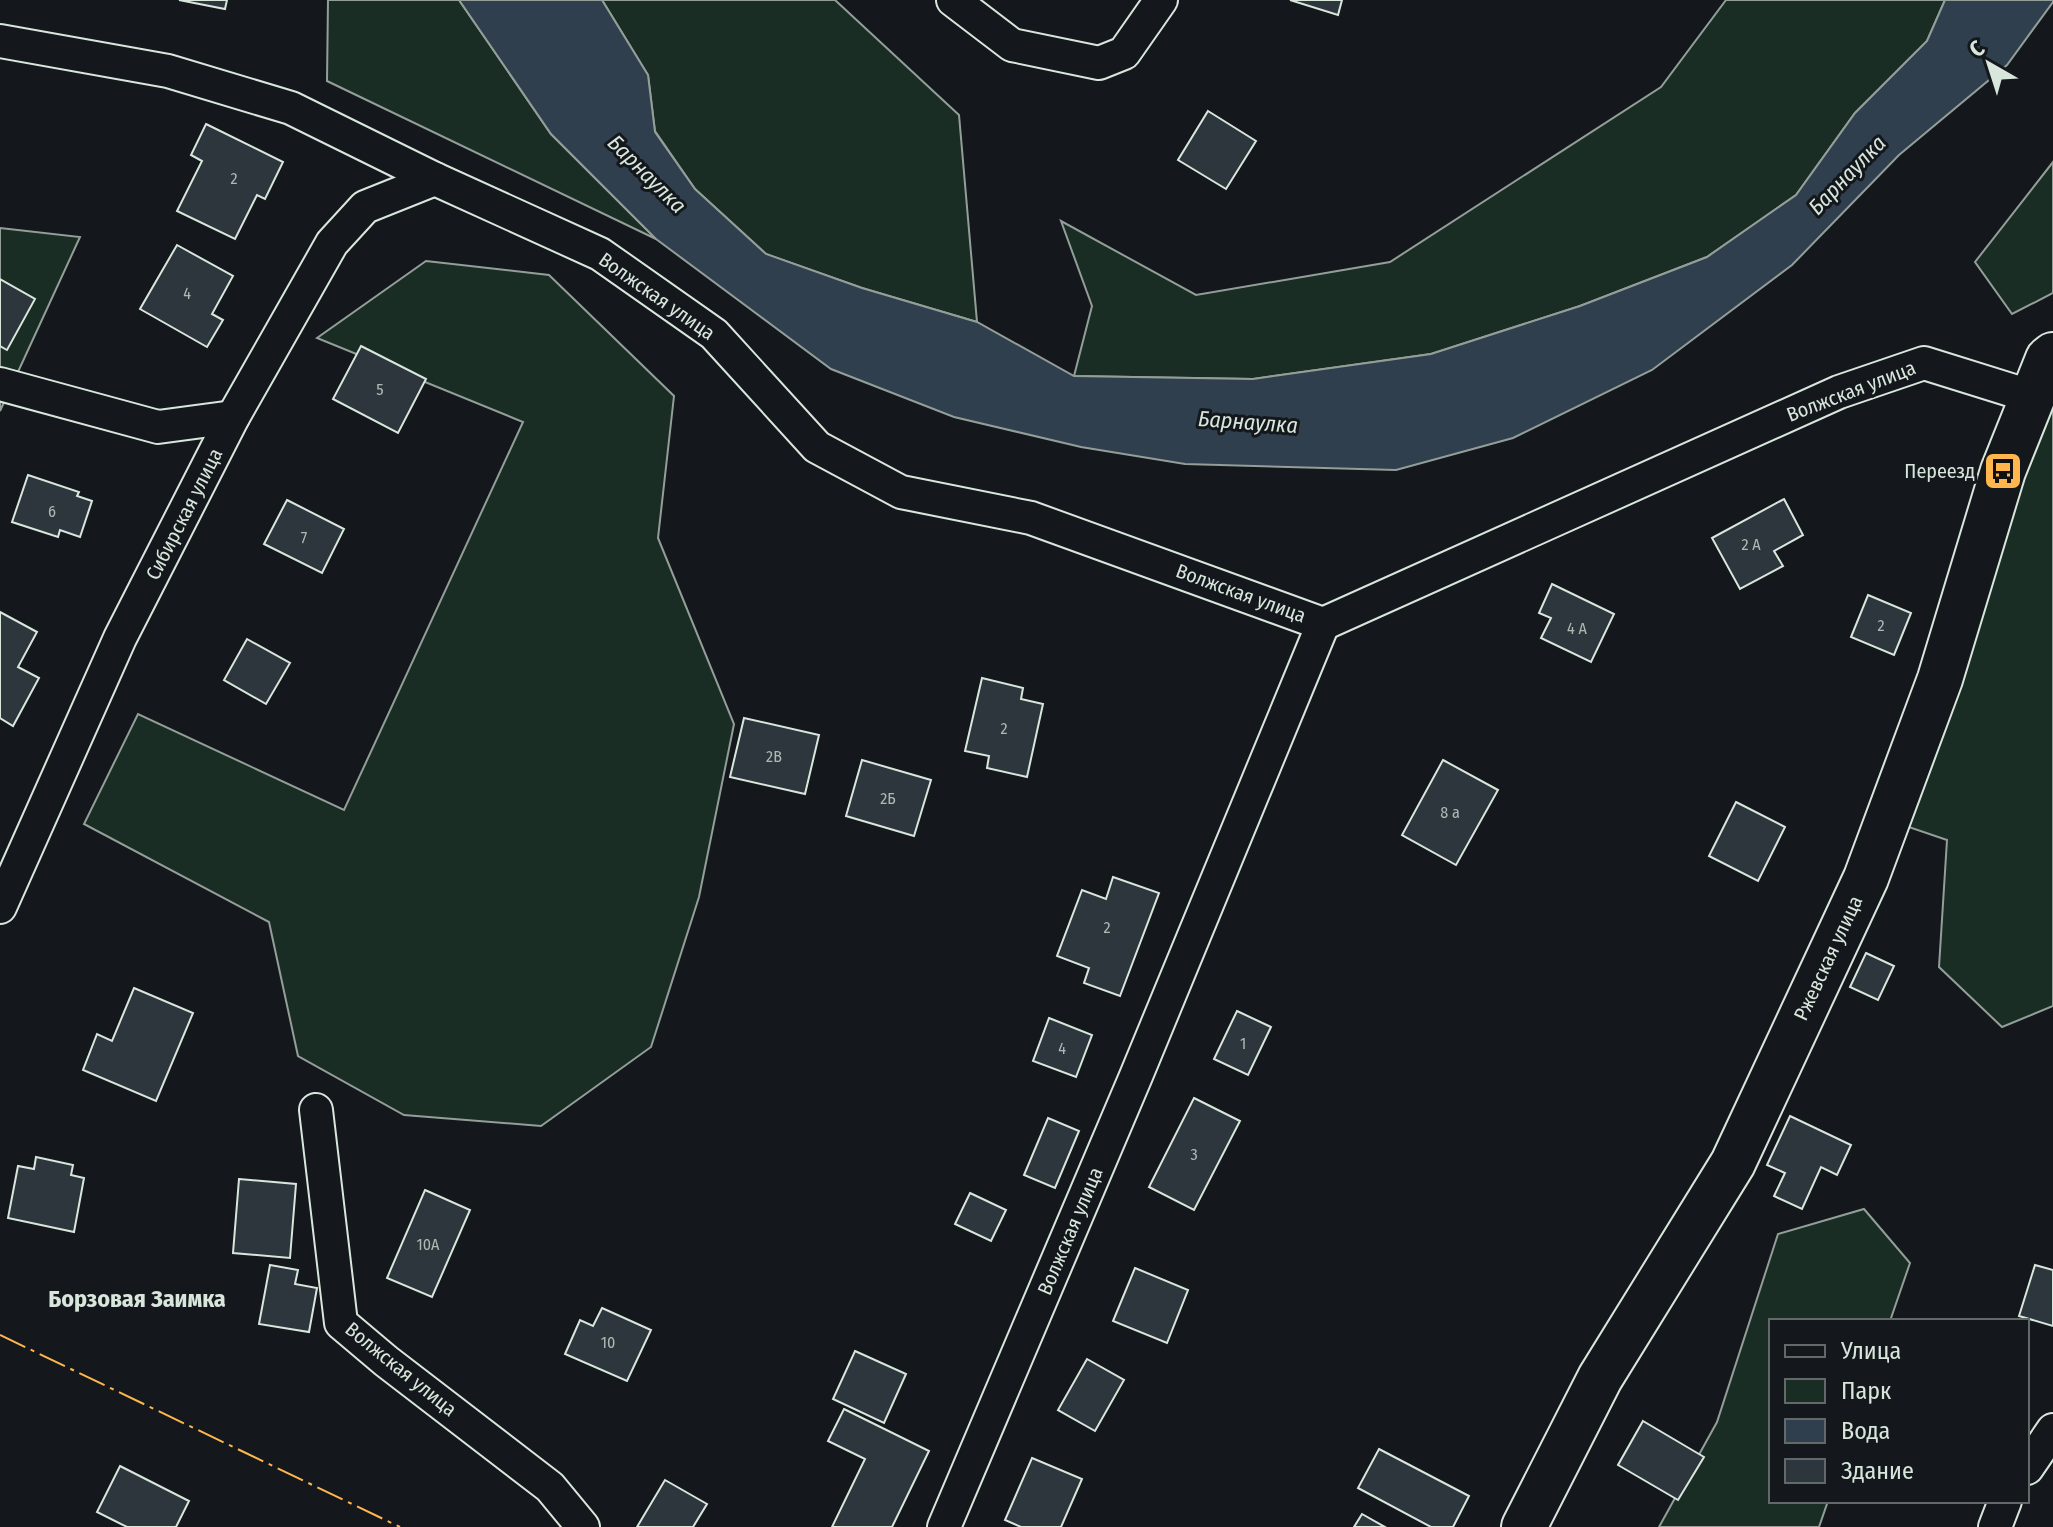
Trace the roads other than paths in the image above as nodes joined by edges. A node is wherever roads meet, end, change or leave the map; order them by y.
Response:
1 (953, 0) edge
2 (1161, 0) edge
3 (0, 41) edge
4 (435, 179) junction
5 (2053, 355) edge
6 (0, 384) edge
7 (2033, 397) junction
8 (233, 417) junction
9 (1323, 624) junction
10 (0, 907) edge
11 (316, 1110) dead end
12 (2053, 1430) edge
13 (2029, 1465) edge
14 (2004, 1503) edge
15 (583, 1527) edge
16 (944, 1527) edge
17 (1524, 1527) edge
18 (1995, 1527) edge

1 - 2 street
3 - 4 street, Волжская улица
4 - 8 street, Сибирская улица
4 - 9 street, Волжская улица
5 - 7 main road, Ржевская улица
6 - 8 street
7 - 9 street, Волжская улица
7 - 17 main road, Ржевская улица
8 - 10 street, Сибирская улица
9 - 16 street, Волжская улица
11 - 15 street, Волжская улица
12 - 13 street
14 - 18 street

